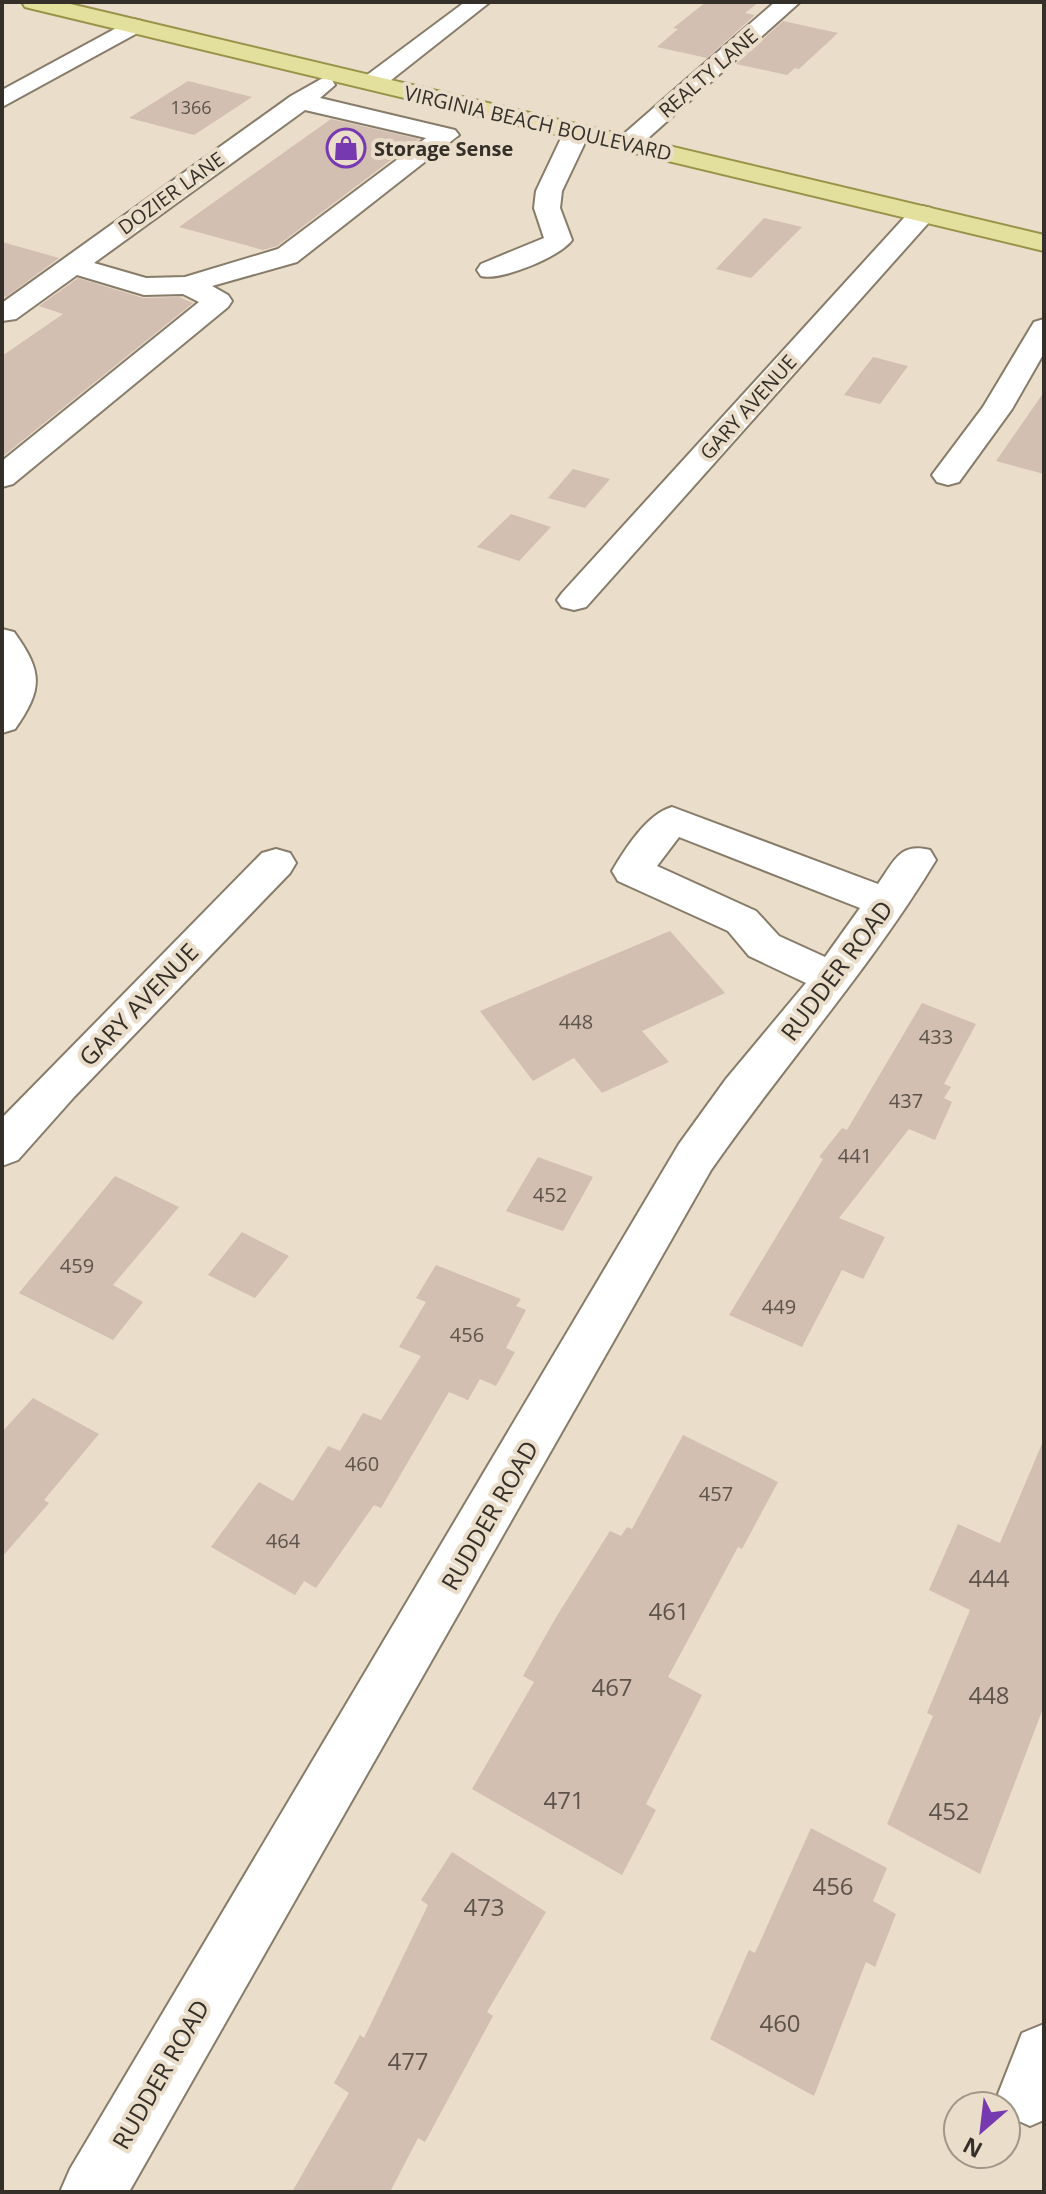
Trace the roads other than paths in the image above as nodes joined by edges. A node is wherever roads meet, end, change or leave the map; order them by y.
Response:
1 (33, 2) edge
2 (479, 2) edge
3 (789, 2) edge
4 (128, 16) edge
5 (338, 75) junction
6 (372, 83) junction
7 (2, 100) edge
8 (300, 101) junction
9 (333, 109) junction
10 (577, 132) junction
11 (627, 144) junction
12 (922, 214) junction
13 (1044, 243) edge
14 (86, 269) junction
15 (491, 270) dead end
16 (188, 285) junction
17 (4, 312) edge
18 (1044, 328) edge
19 (948, 475) dead end
20 (2, 477) edge
21 (574, 600) dead end
22 (2, 640) edge
23 (2, 721) edge
24 (916, 860) dead end
25 (276, 863) dead end
26 (886, 903) junction
27 (832, 977) junction
28 (2, 1148) edge
29 (93, 2192) edge

1 - 4 main road, VIRGINIA BEACH BOULEVARD
2 - 6 street
3 - 11 street, REALTY LANE
4 - 5 main road, VIRGINIA BEACH BOULEVARD
4 - 7 street
5 - 6 main road, VIRGINIA BEACH BOULEVARD
5 - 8 street, DOZIER LANE
6 - 10 main road, VIRGINIA BEACH BOULEVARD
8 - 9 street
8 - 14 street, DOZIER LANE
9 - 14 street
9 - 16 street
10 - 11 main road, VIRGINIA BEACH BOULEVARD
10 - 15 street
11 - 12 main road, VIRGINIA BEACH BOULEVARD
12 - 13 main road, VIRGINIA BEACH BOULEVARD
12 - 21 street, GARY AVENUE
14 - 16 street
14 - 17 street, DOZIER LANE
16 - 20 street
18 - 19 street
22 - 23 street
24 - 26 street, RUDDER ROAD
25 - 28 street, GARY AVENUE
26 - 27 street, RUDDER ROAD
26 - 27 street
27 - 29 street, RUDDER ROAD

